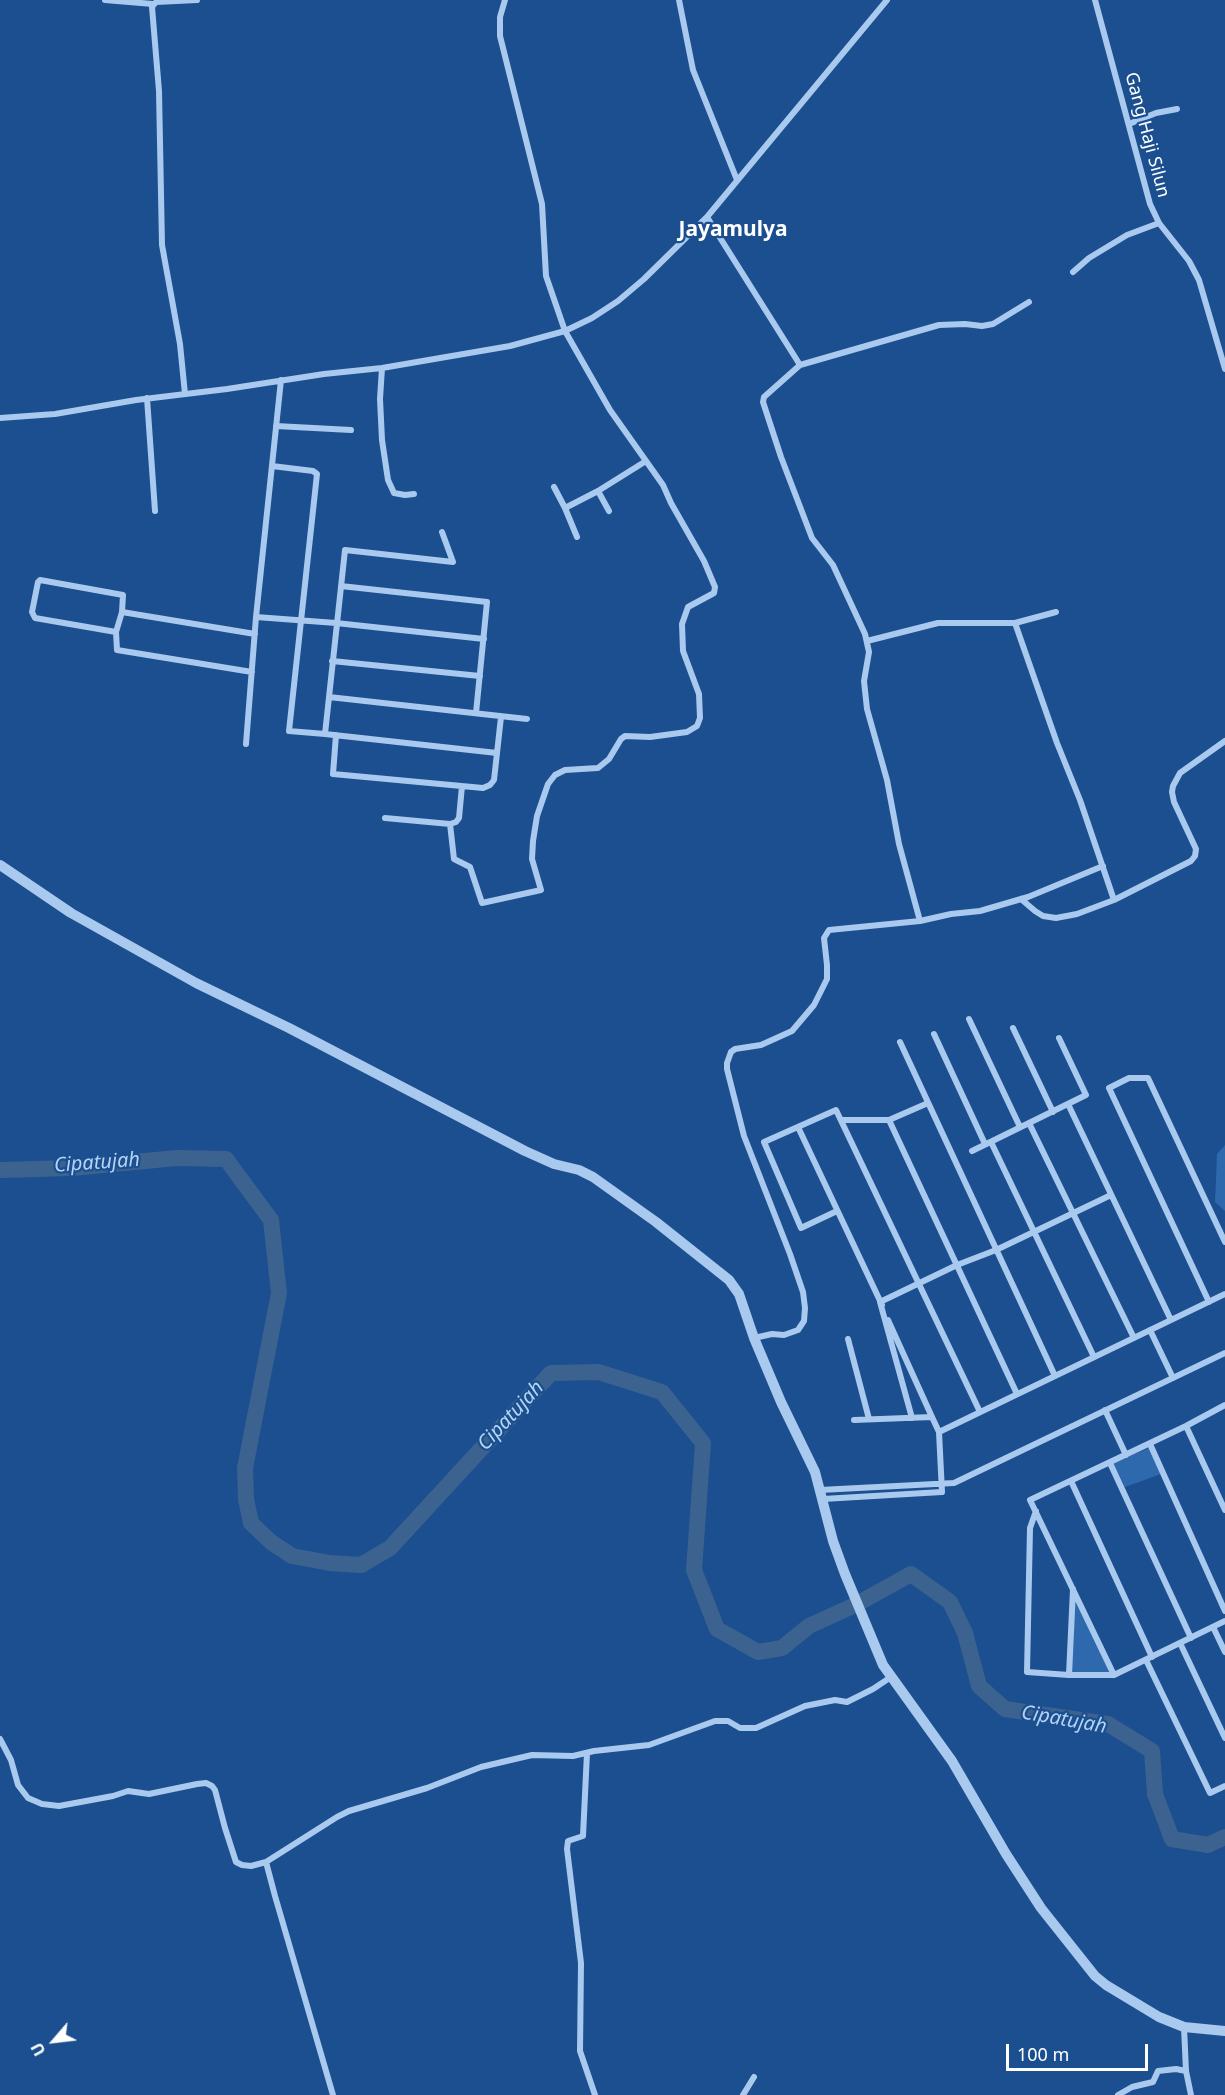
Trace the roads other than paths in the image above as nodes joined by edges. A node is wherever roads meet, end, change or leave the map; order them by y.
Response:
1 (105, 0) edge
2 (197, 0) edge
3 (505, 0) edge
4 (680, 0) edge
5 (887, 0) edge
6 (1095, 0) edge
7 (153, 4) junction
8 (1177, 109) dead end
9 (1129, 124) junction
10 (737, 180) junction
11 (707, 218) junction
12 (1159, 223) junction
13 (1073, 272) dead end
14 (1029, 302) dead end
15 (565, 331) junction
16 (800, 365) junction
17 (382, 368) junction
18 (1225, 369) edge
19 (281, 380) junction
20 (185, 394) junction
21 (147, 398) junction
22 (0, 418) edge
23 (276, 426) junction
24 (351, 430) dead end
25 (646, 461) junction
26 (272, 466) junction
27 (554, 487) dead end
28 (598, 491) junction
29 (414, 494) dead end
30 (565, 508) junction
31 (155, 511) dead end
32 (609, 511) dead end
33 (442, 532) dead end
34 (577, 537) dead end
35 (341, 586) junction
36 (122, 612) junction
37 (1056, 612) dead end
38 (256, 617) junction
39 (301, 621) junction
40 (336, 623) junction
41 (1015, 623) junction
42 (116, 632) junction
43 (255, 634) junction
44 (484, 639) junction
45 (867, 641) junction
46 (332, 661) junction
47 (252, 672) junction
48 (480, 676) junction
49 (329, 697) junction
50 (476, 713) junction
51 (501, 717) junction
52 (527, 719) dead end
53 (325, 734) junction
54 (336, 735) junction
55 (1225, 741) edge
56 (246, 744) dead end
57 (497, 753) junction
58 (462, 786) junction
59 (385, 818) dead end
60 (450, 824) junction
61 (0, 865) edge
62 (1103, 866) junction
63 (1021, 899) junction
64 (1114, 900) junction
65 (920, 921) junction
66 (969, 1019) dead end
67 (1013, 1028) dead end
68 (934, 1034) dead end
69 (1059, 1038) dead end
70 (900, 1042) dead end
71 (928, 1103) junction
72 (1068, 1104) junction
73 (1053, 1112) junction
74 (841, 1120) junction
75 (889, 1120) junction
76 (1029, 1123) junction
77 (798, 1127) junction
78 (1020, 1127) junction
79 (988, 1143) junction
80 (972, 1151) dead end
81 (1111, 1195) junction
82 (837, 1211) junction
83 (1073, 1213) junction
84 (1034, 1232) junction
85 (1225, 1242) edge
86 (996, 1250) junction
87 (957, 1265) junction
88 (919, 1283) junction
89 (1225, 1294) edge
90 (880, 1302) junction
91 (1209, 1302) junction
92 (1171, 1320) junction
93 (1150, 1330) junction
94 (754, 1338) junction
95 (1134, 1338) junction
96 (848, 1339) dead end
97 (1225, 1353) edge
98 (1094, 1357) junction
99 (1055, 1376) junction
100 (1173, 1378) junction
101 (1017, 1394) junction
102 (1224, 1408) edge
103 (1105, 1410) junction
104 (980, 1412) junction
105 (912, 1418) junction
106 (932, 1418) junction
107 (869, 1419) junction
108 (854, 1420) dead end
109 (1186, 1426) junction
110 (939, 1432) junction
111 (1150, 1444) junction
112 (1126, 1455) junction
113 (1110, 1462) junction
114 (1071, 1481) junction
115 (942, 1484) junction
116 (821, 1495) junction
117 (1225, 1510) edge
118 (1036, 1511) junction
119 (1073, 1588) junction
120 (1225, 1611) edge
121 (1225, 1622) edge
122 (1213, 1627) junction
123 (1191, 1638) junction
124 (1180, 1643) junction
125 (1225, 1652) edge
126 (1149, 1659) junction
127 (1114, 1675) junction
128 (1069, 1676) junction
129 (891, 1677) junction
130 (1225, 1738) edge
131 (0, 1739) edge
132 (587, 1753) junction
133 (1225, 1786) edge
134 (266, 1862) junction
135 (1184, 2027) junction
136 (1225, 2031) edge
137 (1186, 2071) junction
138 (754, 2077) dead end
139 (595, 2093) edge
140 (333, 2095) edge
141 (585, 2095) edge
142 (743, 2095) edge
143 (1118, 2095) edge
144 (1191, 2095) edge

1 - 7 street
2 - 7 street
3 - 15 street
4 - 10 street
5 - 10 street
6 - 9 street, Gang Haji Silun
7 - 20 street
8 - 9 street
9 - 12 street, Gang Haji Silun
10 - 11 street
11 - 15 street
11 - 16 street
12 - 13 street
12 - 18 street, Gang Haji Silun
14 - 16 street
15 - 17 street
15 - 25 street
16 - 45 street
17 - 19 street
17 - 29 street
19 - 20 street
19 - 23 street
20 - 21 street
21 - 22 street
21 - 31 street
23 - 24 street
23 - 26 street
25 - 28 street
25 - 60 street
26 - 38 street
26 - 39 street
27 - 30 street
28 - 30 street
28 - 32 street
30 - 34 street
33 - 35 street
35 - 40 street
35 - 44 street
36 - 42 street
36 - 42 street
36 - 43 street
37 - 41 street
38 - 39 street
38 - 43 street
39 - 40 street
39 - 53 street
40 - 44 street
40 - 46 street
41 - 45 street
41 - 62 street
42 - 47 street
43 - 47 street
44 - 48 street
45 - 65 street
46 - 48 street
46 - 49 street
47 - 56 street
48 - 50 street
49 - 50 street
49 - 53 street
50 - 51 street
51 - 52 street
51 - 57 street
53 - 54 street
54 - 57 street
54 - 58 street
55 - 64 street
57 - 58 street
58 - 60 street
59 - 60 street
61 - 94 street
62 - 63 street
62 - 64 street
63 - 64 street
63 - 65 street
65 - 94 street
66 - 78 street
67 - 73 street
68 - 79 street
69 - 72 street
70 - 71 street
71 - 75 street
71 - 86 street
72 - 73 street
72 - 81 street
73 - 76 street
74 - 75 street
74 - 77 street
74 - 88 street
75 - 87 street
76 - 78 street
76 - 83 street
77 - 82 street
77 - 82 street
78 - 79 street
79 - 80 street
79 - 84 street
81 - 83 street
81 - 92 street
82 - 90 street
83 - 84 street
83 - 95 street
84 - 86 street
84 - 98 street
85 - 91 street
86 - 87 street
86 - 99 street
87 - 88 street
87 - 101 street
88 - 90 street
88 - 104 street
89 - 91 street
90 - 105 street
90 - 106 street
91 - 92 street
92 - 93 street
93 - 95 street
93 - 100 street
94 - 116 street
95 - 98 street
96 - 107 street
97 - 100 street
98 - 99 street
99 - 101 street
100 - 103 street
101 - 104 street
102 - 109 street
103 - 112 street
103 - 115 street
104 - 110 street
105 - 106 street
105 - 107 street
106 - 110 street
107 - 108 street
109 - 111 street
109 - 117 street
110 - 115 street
111 - 112 street
111 - 120 street
112 - 113 street
113 - 114 street
113 - 123 street
114 - 118 street
114 - 126 street
115 - 116 street
116 - 129 street
118 - 119 street
118 - 128 street
119 - 127 street
119 - 128 street
121 - 122 street
122 - 123 street
122 - 125 street
123 - 124 street
124 - 126 street
124 - 130 street
126 - 127 street
126 - 133 street
127 - 128 street
129 - 132 street
129 - 135 street
131 - 134 street
132 - 134 street
132 - 139 street
134 - 140 street
135 - 136 street
135 - 137 street
137 - 143 street
137 - 144 street
138 - 142 street
139 - 141 street

